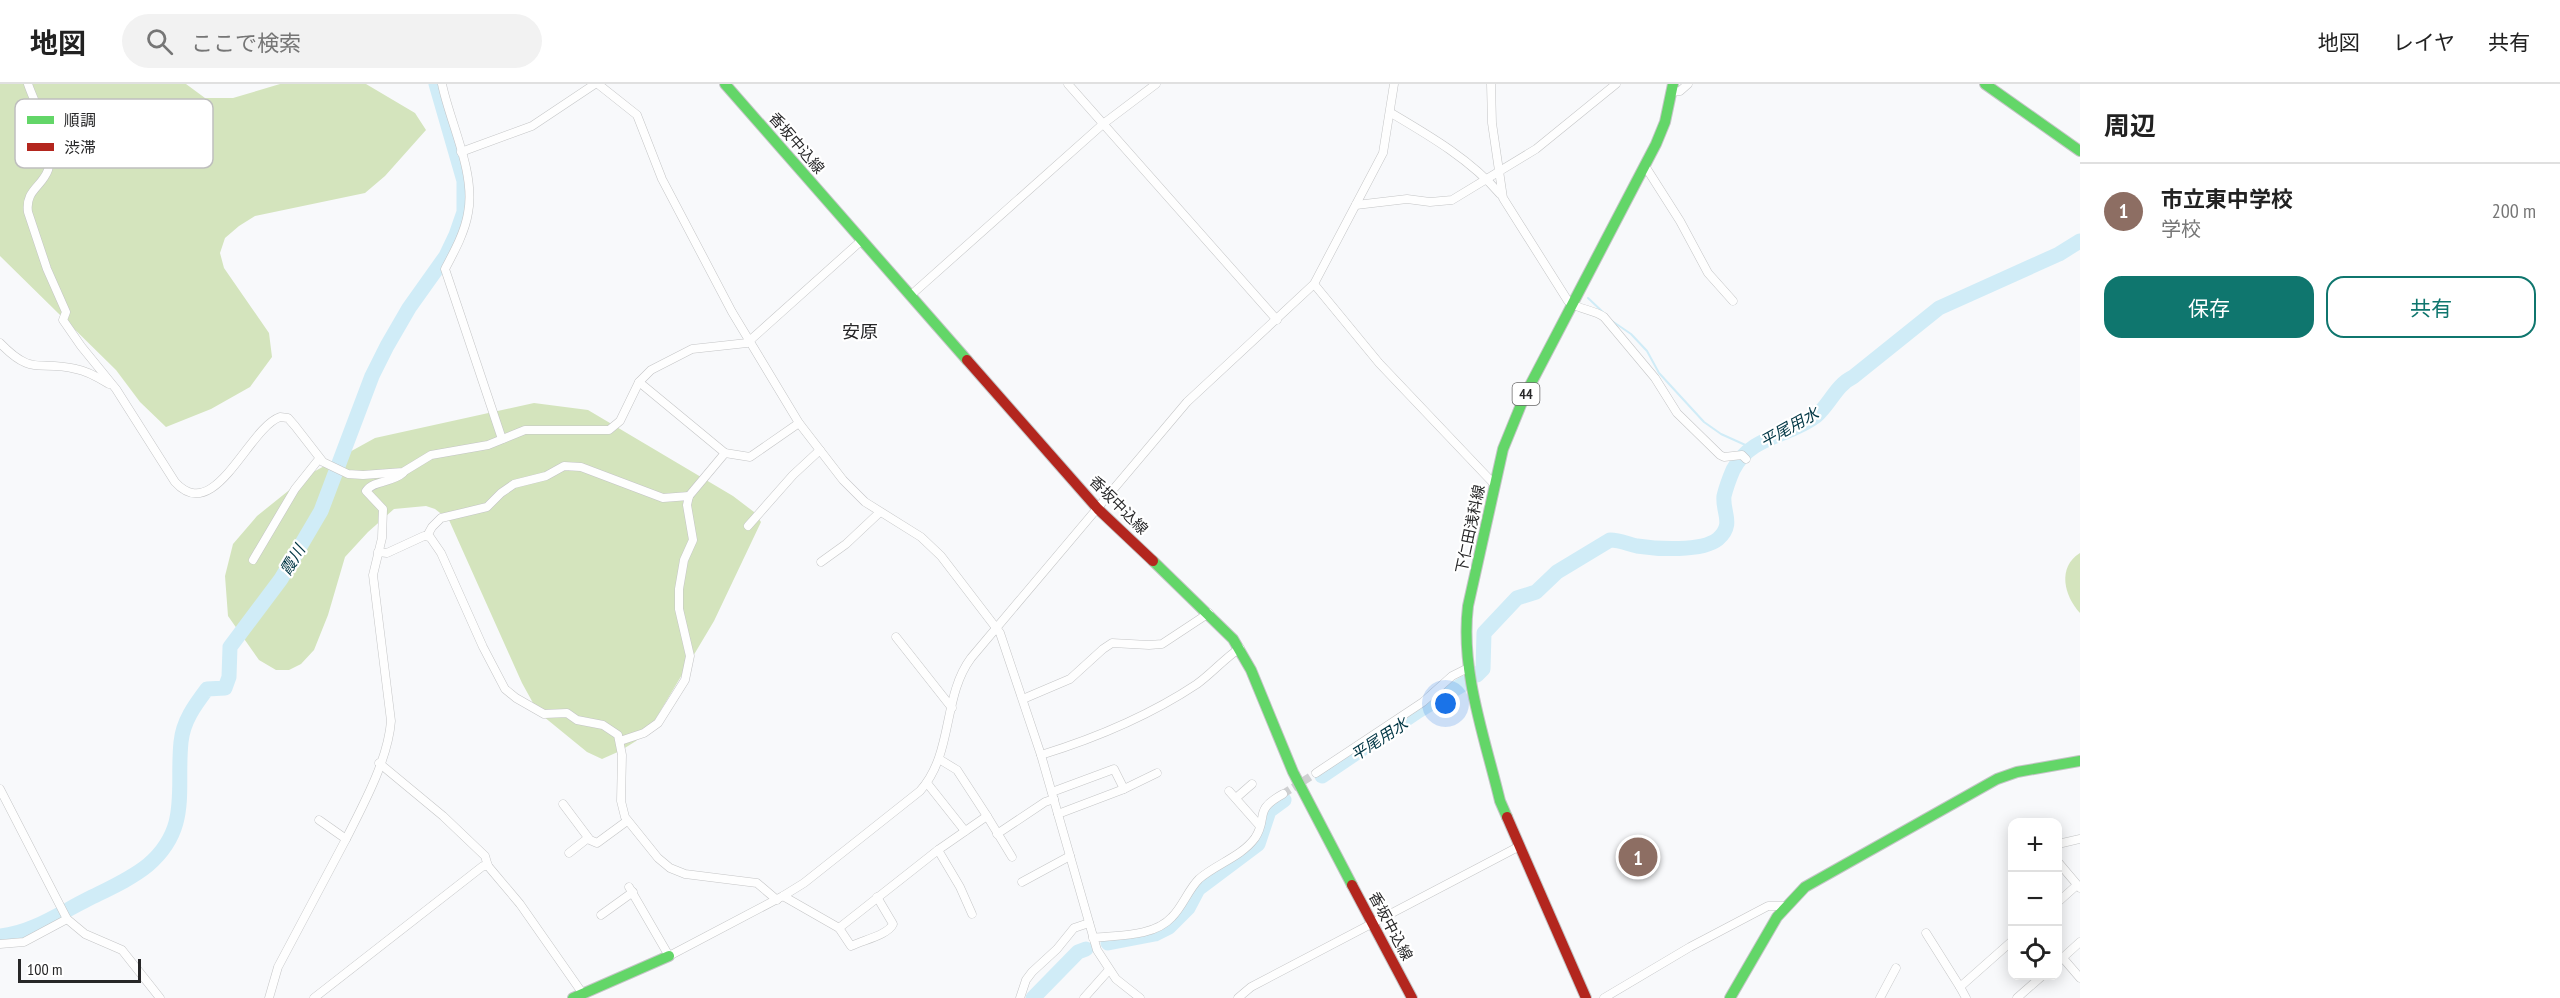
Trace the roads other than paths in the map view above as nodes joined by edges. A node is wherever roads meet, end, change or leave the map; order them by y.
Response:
1 (27, 84) edge
2 (442, 84) edge
3 (596, 84) edge
4 (725, 84) edge
5 (1068, 84) edge
6 (1156, 84) edge
7 (1394, 84) edge
8 (1491, 84) edge
9 (1616, 84) edge
10 (1688, 84) edge
11 (1985, 84) edge
12 (1672, 88) edge
13 (34, 99) edge
14 (1391, 113) junction
15 (1103, 124) junction
16 (2080, 150) edge
17 (461, 152) junction
18 (1645, 166) junction
19 (48, 168) edge
20 (1499, 171) junction
21 (1487, 179) junction
22 (1503, 198) junction
23 (1356, 205) junction
24 (862, 240) junction
25 (1314, 285) junction
26 (911, 295) junction
27 (1733, 301) dead end
28 (1572, 305) junction
29 (1277, 321) junction
30 (749, 341) junction
31 (0, 343) edge
32 (639, 382) junction
33 (116, 389) junction
34 (799, 423) junction
35 (502, 439) junction
36 (820, 450) junction
37 (725, 453) junction
38 (1744, 457) dead end
39 (319, 459) junction
40 (403, 472) junction
41 (1495, 485) junction
42 (689, 496) junction
43 (1098, 509) junction
44 (879, 513) junction
45 (748, 526) dead end
46 (428, 536) junction
47 (378, 552) junction
48 (253, 560) dead end
49 (821, 562) dead end
50 (1209, 613) junction
51 (997, 627) junction
52 (896, 637) dead end
53 (1240, 648) junction
54 (1468, 668) junction
55 (1023, 699) junction
56 (952, 708) junction
57 (620, 741) junction
58 (1041, 755) junction
59 (939, 759) junction
60 (2080, 761) edge
61 (379, 763) junction
62 (1157, 773) dead end
63 (1316, 773) tunnel mouth
64 (927, 783) junction
65 (1252, 784) dead end
66 (0, 789) edge
67 (1124, 789) junction
68 (1229, 791) dead end
69 (1283, 794) tunnel mouth
70 (1053, 796) junction
71 (1236, 798) junction
72 (563, 804) dead end
73 (1058, 814) junction
74 (987, 816) junction
75 (319, 820) dead end
76 (627, 821) junction
77 (1259, 825) junction
78 (965, 831) junction
79 (997, 834) junction
80 (588, 838) junction
81 (346, 839) junction
82 (2080, 839) edge
83 (2062, 843) edge
84 (1518, 847) junction
85 (938, 850) junction
86 (569, 853) dead end
87 (1070, 856) junction
88 (1012, 857) dead end
89 (488, 866) junction
90 (2062, 867) edge
91 (1022, 882) dead end
92 (2079, 886) edge
93 (877, 897) junction
94 (780, 898) junction
95 (2062, 899) edge
96 (1785, 906) junction
97 (972, 914) dead end
98 (600, 915) dead end
99 (66, 917) junction
100 (1089, 923) junction
101 (1373, 923) junction
102 (838, 928) junction
103 (1926, 933) dead end
104 (1093, 938) junction
105 (2080, 942) edge
106 (0, 944) edge
107 (2008, 945) edge
108 (669, 956) junction
109 (2062, 958) edge
110 (2062, 962) edge
111 (1896, 968) dead end
112 (1108, 971) junction
113 (2080, 978) edge
114 (2037, 980) edge
115 (1960, 987) junction
116 (578, 996) edge
117 (1876, 997) edge
118 (160, 998) edge
119 (269, 998) edge
120 (314, 998) edge
121 (1020, 998) edge
122 (1084, 998) edge
123 (1140, 998) edge
124 (1238, 998) edge
125 (1412, 998) edge
126 (1586, 998) edge
127 (1604, 998) edge
128 (1730, 998) edge
129 (1966, 998) edge
130 (2017, 998) edge

1 - 13 street
2 - 17 street
3 - 17 street
3 - 30 street
4 - 24 main road, 香坂中込線
5 - 15 street
6 - 15 street
7 - 14 street
8 - 20 street
9 - 20 street
10 - 12 street
11 - 16 main road
12 - 18 main road, 下仁田浅科線 / 44
14 - 21 street
14 - 23 street
15 - 26 street
15 - 29 street
17 - 35 street
18 - 27 street
18 - 28 main road, 下仁田浅科線 / 44
19 - 33 street
20 - 21 street
20 - 22 street
21 - 22 street
21 - 23 street
22 - 28 street
23 - 25 street
24 - 26 main road, 香坂中込線
24 - 30 street
25 - 29 street
25 - 41 street
26 - 43 main road, 香坂中込線
28 - 38 street
28 - 41 main road, 下仁田浅科線 / 44
29 - 43 street
30 - 32 street
30 - 34 street
31 - 33 street
32 - 35 street
32 - 37 street
33 - 39 street
34 - 36 street
34 - 37 street
35 - 40 street
36 - 44 street
36 - 45 street
37 - 42 street
39 - 40 street
39 - 48 street
40 - 47 street
41 - 54 main road, 下仁田浅科線 / 44
42 - 46 street
42 - 57 street
43 - 50 main road, 香坂中込線
43 - 51 street
44 - 49 street
44 - 51 street
46 - 47 street
46 - 57 street
47 - 61 street
50 - 53 main road, 香坂中込線
50 - 55 street
51 - 55 street
51 - 56 street
52 - 56 street
53 - 58 street
53 - 101 main road, 香坂中込線
54 - 63 street
54 - 84 main road, 下仁田浅科線 / 44
55 - 58 street
56 - 59 street
57 - 76 street
58 - 70 street
59 - 64 street
59 - 74 street
60 - 96 main road
61 - 81 street
61 - 89 street
62 - 67 street
64 - 78 street
64 - 94 street
65 - 71 street
66 - 99 street
67 - 70 street
67 - 73 street
68 - 71 street
69 - 77 street
70 - 73 street
70 - 79 street
71 - 77 street
72 - 80 street
73 - 87 street
74 - 78 street
74 - 79 street
75 - 81 street
76 - 80 street
76 - 94 street
77 - 104 street
78 - 85 street
79 - 88 street
80 - 86 street
81 - 119 street
82 - 83 street
84 - 101 street
84 - 126 main road, 下仁田浅科線 / 44
85 - 93 street
85 - 97 street
87 - 91 street
87 - 100 street
89 - 116 street
89 - 120 street
90 - 92 street
92 - 95 street
93 - 102 street
93 - 102 street
94 - 102 street
94 - 108 street
96 - 127 street
96 - 128 main road
98 - 108 street
99 - 106 street
99 - 118 street
100 - 104 street
100 - 121 street
101 - 124 street
101 - 125 main road, 香坂中込線
103 - 115 street
104 - 112 street
105 - 109 street
107 - 115 street
108 - 116 main road
110 - 113 street
111 - 117 street
112 - 122 street
112 - 123 street
114 - 130 street
115 - 129 street

